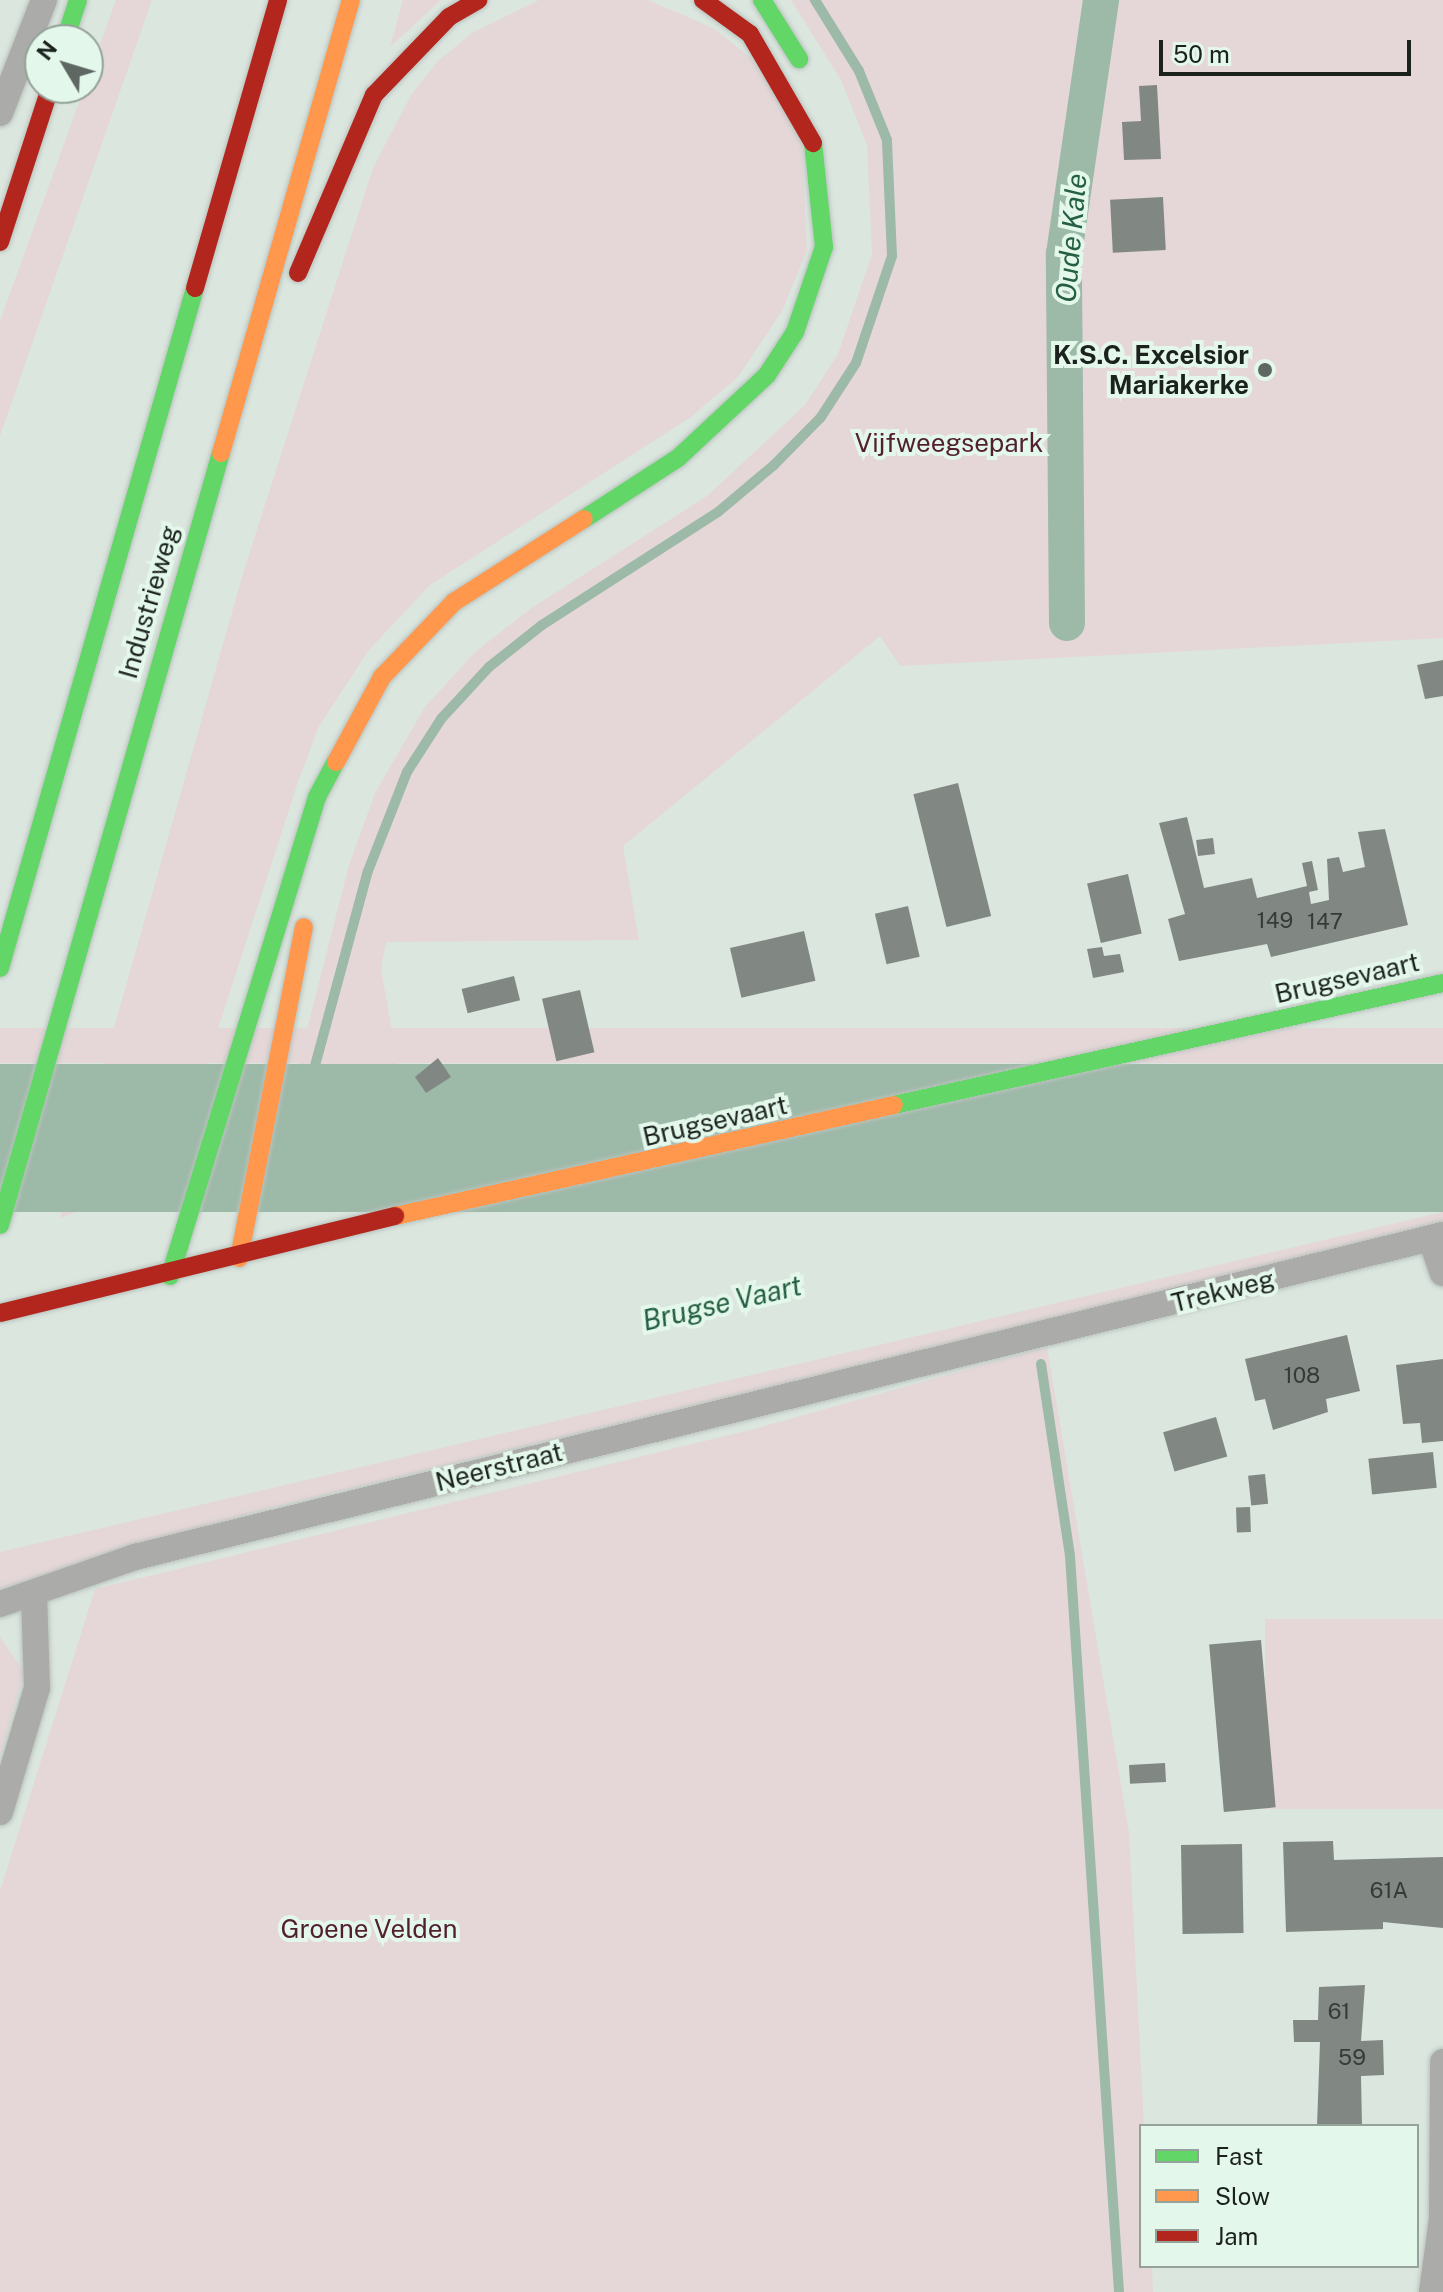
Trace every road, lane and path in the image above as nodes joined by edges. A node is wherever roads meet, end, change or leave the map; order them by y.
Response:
1 (44, 0) edge
2 (78, 0) edge
3 (278, 0) edge
4 (351, 0) edge
5 (478, 0) edge
6 (703, 0) edge
7 (762, 0) edge
8 (70, 24) edge
9 (811, 79) dead end
10 (45, 104) edge
11 (0, 113) edge
12 (0, 242) edge
13 (255, 329) junction
14 (542, 572) dead end
15 (516, 588) dead end
16 (308, 911) dead end
17 (0, 968) edge
18 (1443, 983) edge
19 (1, 1222) edge
20 (1437, 1237) edge
21 (239, 1258) junction
22 (1443, 1273) edge
23 (170, 1276) junction
24 (0, 1313) edge
25 (1003, 1345) joint
26 (34, 1593) junction
27 (0, 1604) edge
28 (0, 1812) edge
29 (1443, 2062) edge
30 (1432, 2292) edge

1 - 11 street
2 - 8 main road
3 - 17 main road, Industrieweg
4 - 13 main road, Industrieweg
5 - 13 main road
6 - 23 main road
7 - 9 main road
10 - 12 main road
13 - 19 main road, Industrieweg
14 - 15 main road
16 - 21 main road
18 - 21 main road, Brugsevaart
20 - 22 street
20 - 25 street, Trekweg
21 - 23 main road, Brugsevaart
23 - 24 main road, Brugsevaart
25 - 26 street, Neerstraat
26 - 27 street, Neerstraat
26 - 28 street
29 - 30 street

